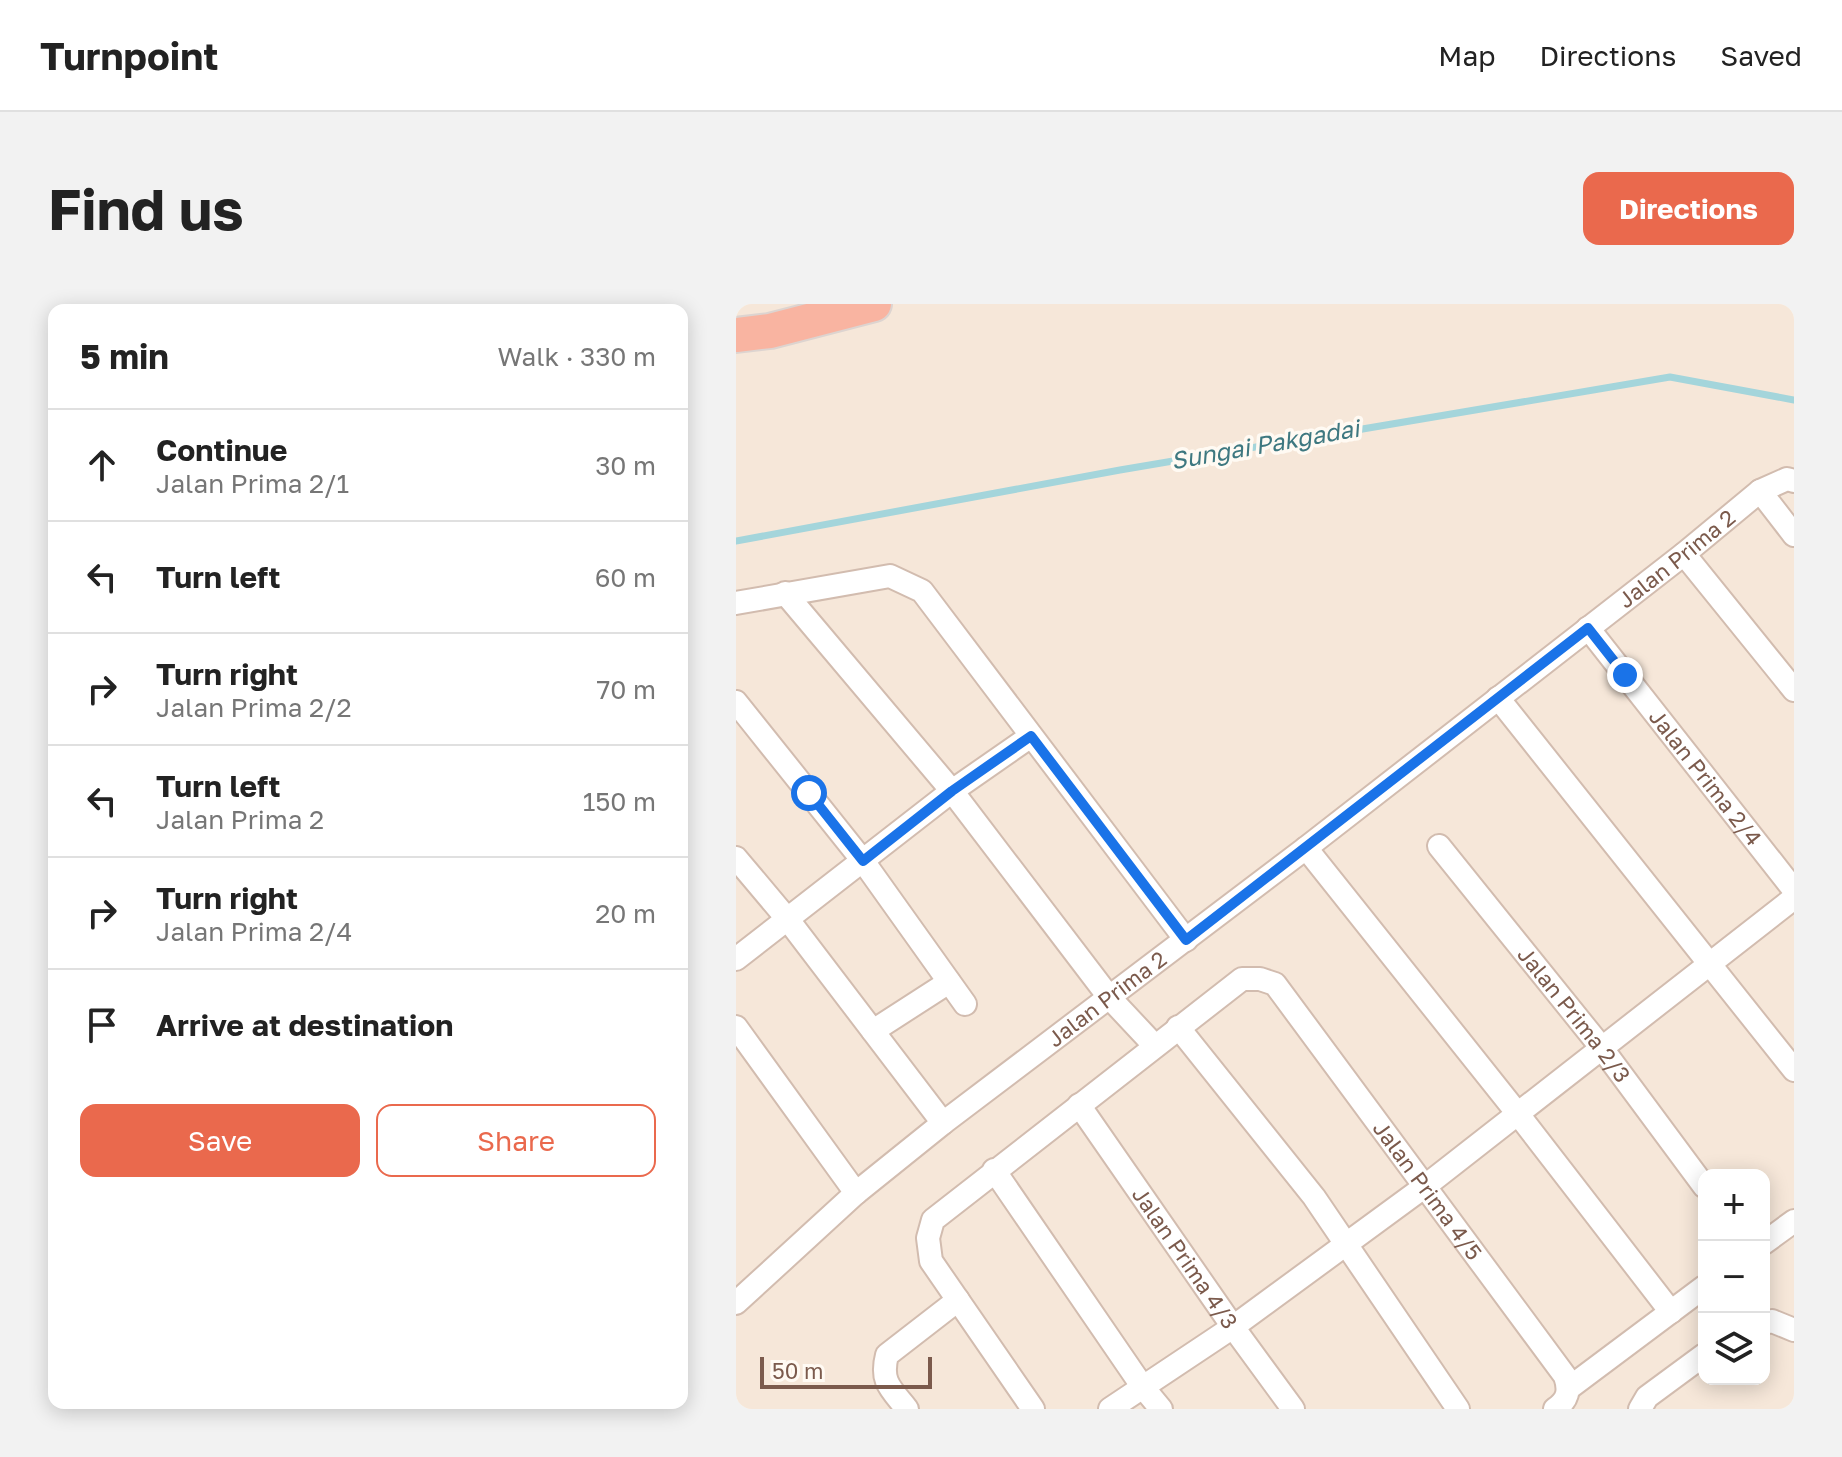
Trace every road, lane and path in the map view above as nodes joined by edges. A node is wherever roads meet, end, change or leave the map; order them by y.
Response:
1 (874, 304) edge
2 (736, 335) edge
3 (1794, 481) edge
4 (1760, 491) junction
5 (1794, 535) edge
6 (1684, 554) junction
7 (785, 593) junction
8 (736, 603) edge
9 (1588, 628) junction
10 (1794, 690) edge
11 (1498, 698) junction
12 (736, 702) edge
13 (1031, 736) junction
14 (952, 791) junction
15 (1439, 846) dead end
16 (1306, 848) junction
17 (736, 858) edge
18 (863, 861) junction
19 (1794, 890) edge
20 (1794, 898) edge
21 (789, 921) junction
22 (1186, 940) junction
23 (736, 959) edge
24 (1710, 963) junction
25 (949, 982) junction
26 (1109, 997) junction
27 (965, 1004) dead end
28 (736, 1027) edge
29 (1178, 1027) junction
30 (873, 1031) junction
31 (1154, 1045) junction
32 (1601, 1047) junction
33 (1794, 1070) edge
34 (1079, 1105) junction
35 (1518, 1114) junction
36 (943, 1123) junction
37 (994, 1170) junction
38 (1698, 1178) edge
39 (1424, 1187) junction
40 (856, 1193) junction
41 (1794, 1221) edge
42 (1767, 1241) edge
43 (1347, 1242) junction
44 (1698, 1292) edge
45 (958, 1300) junction
46 (736, 1303) edge
47 (1671, 1312) junction
48 (1770, 1322) edge
49 (1233, 1327) junction
50 (1794, 1330) edge
51 (1698, 1359) edge
52 (1142, 1386) junction
53 (1563, 1400) edge
54 (907, 1409) edge
55 (1033, 1409) edge
56 (1110, 1409) edge
57 (1161, 1409) edge
58 (1293, 1409) edge
59 (1458, 1409) edge
60 (1640, 1409) edge

1 - 2 highway
3 - 4 street, Jalan Prima 2
4 - 5 street
4 - 6 street, Jalan Prima 2
6 - 9 street, Jalan Prima 2
6 - 10 street
7 - 8 street
7 - 13 street
7 - 14 street
9 - 11 street, Jalan Prima 2
9 - 19 street, Jalan Prima 2/4
11 - 16 street, Jalan Prima 2
11 - 24 street
12 - 18 street
13 - 14 street
13 - 22 street
14 - 18 street
14 - 26 street
15 - 32 street, Jalan Prima 2/3
16 - 22 street, Jalan Prima 2
16 - 35 street
17 - 21 street
18 - 21 street
18 - 25 street
20 - 24 street
21 - 23 street
21 - 30 street
22 - 26 street, Jalan Prima 2
24 - 32 street
24 - 33 street
25 - 27 street
25 - 30 street
26 - 31 street
26 - 36 street, Jalan Prima 2
28 - 40 street
29 - 31 street
29 - 39 street, Jalan Prima 4/5
29 - 43 street
30 - 36 street
31 - 34 street
32 - 35 street
32 - 38 street, Jalan Prima 2/3
34 - 37 street
34 - 49 street, Jalan Prima 4/3
35 - 39 street
35 - 47 street
36 - 40 street, Jalan Prima 2
37 - 45 street
37 - 52 street
39 - 43 street
39 - 53 street, Jalan Prima 4/5
40 - 46 street, Jalan Prima 2
41 - 42 street
43 - 49 street
43 - 59 street
44 - 47 street
45 - 54 street
45 - 55 street
47 - 53 street
48 - 50 street
49 - 52 street
49 - 58 street, Jalan Prima 4/3
51 - 60 street
52 - 56 street
52 - 57 street

